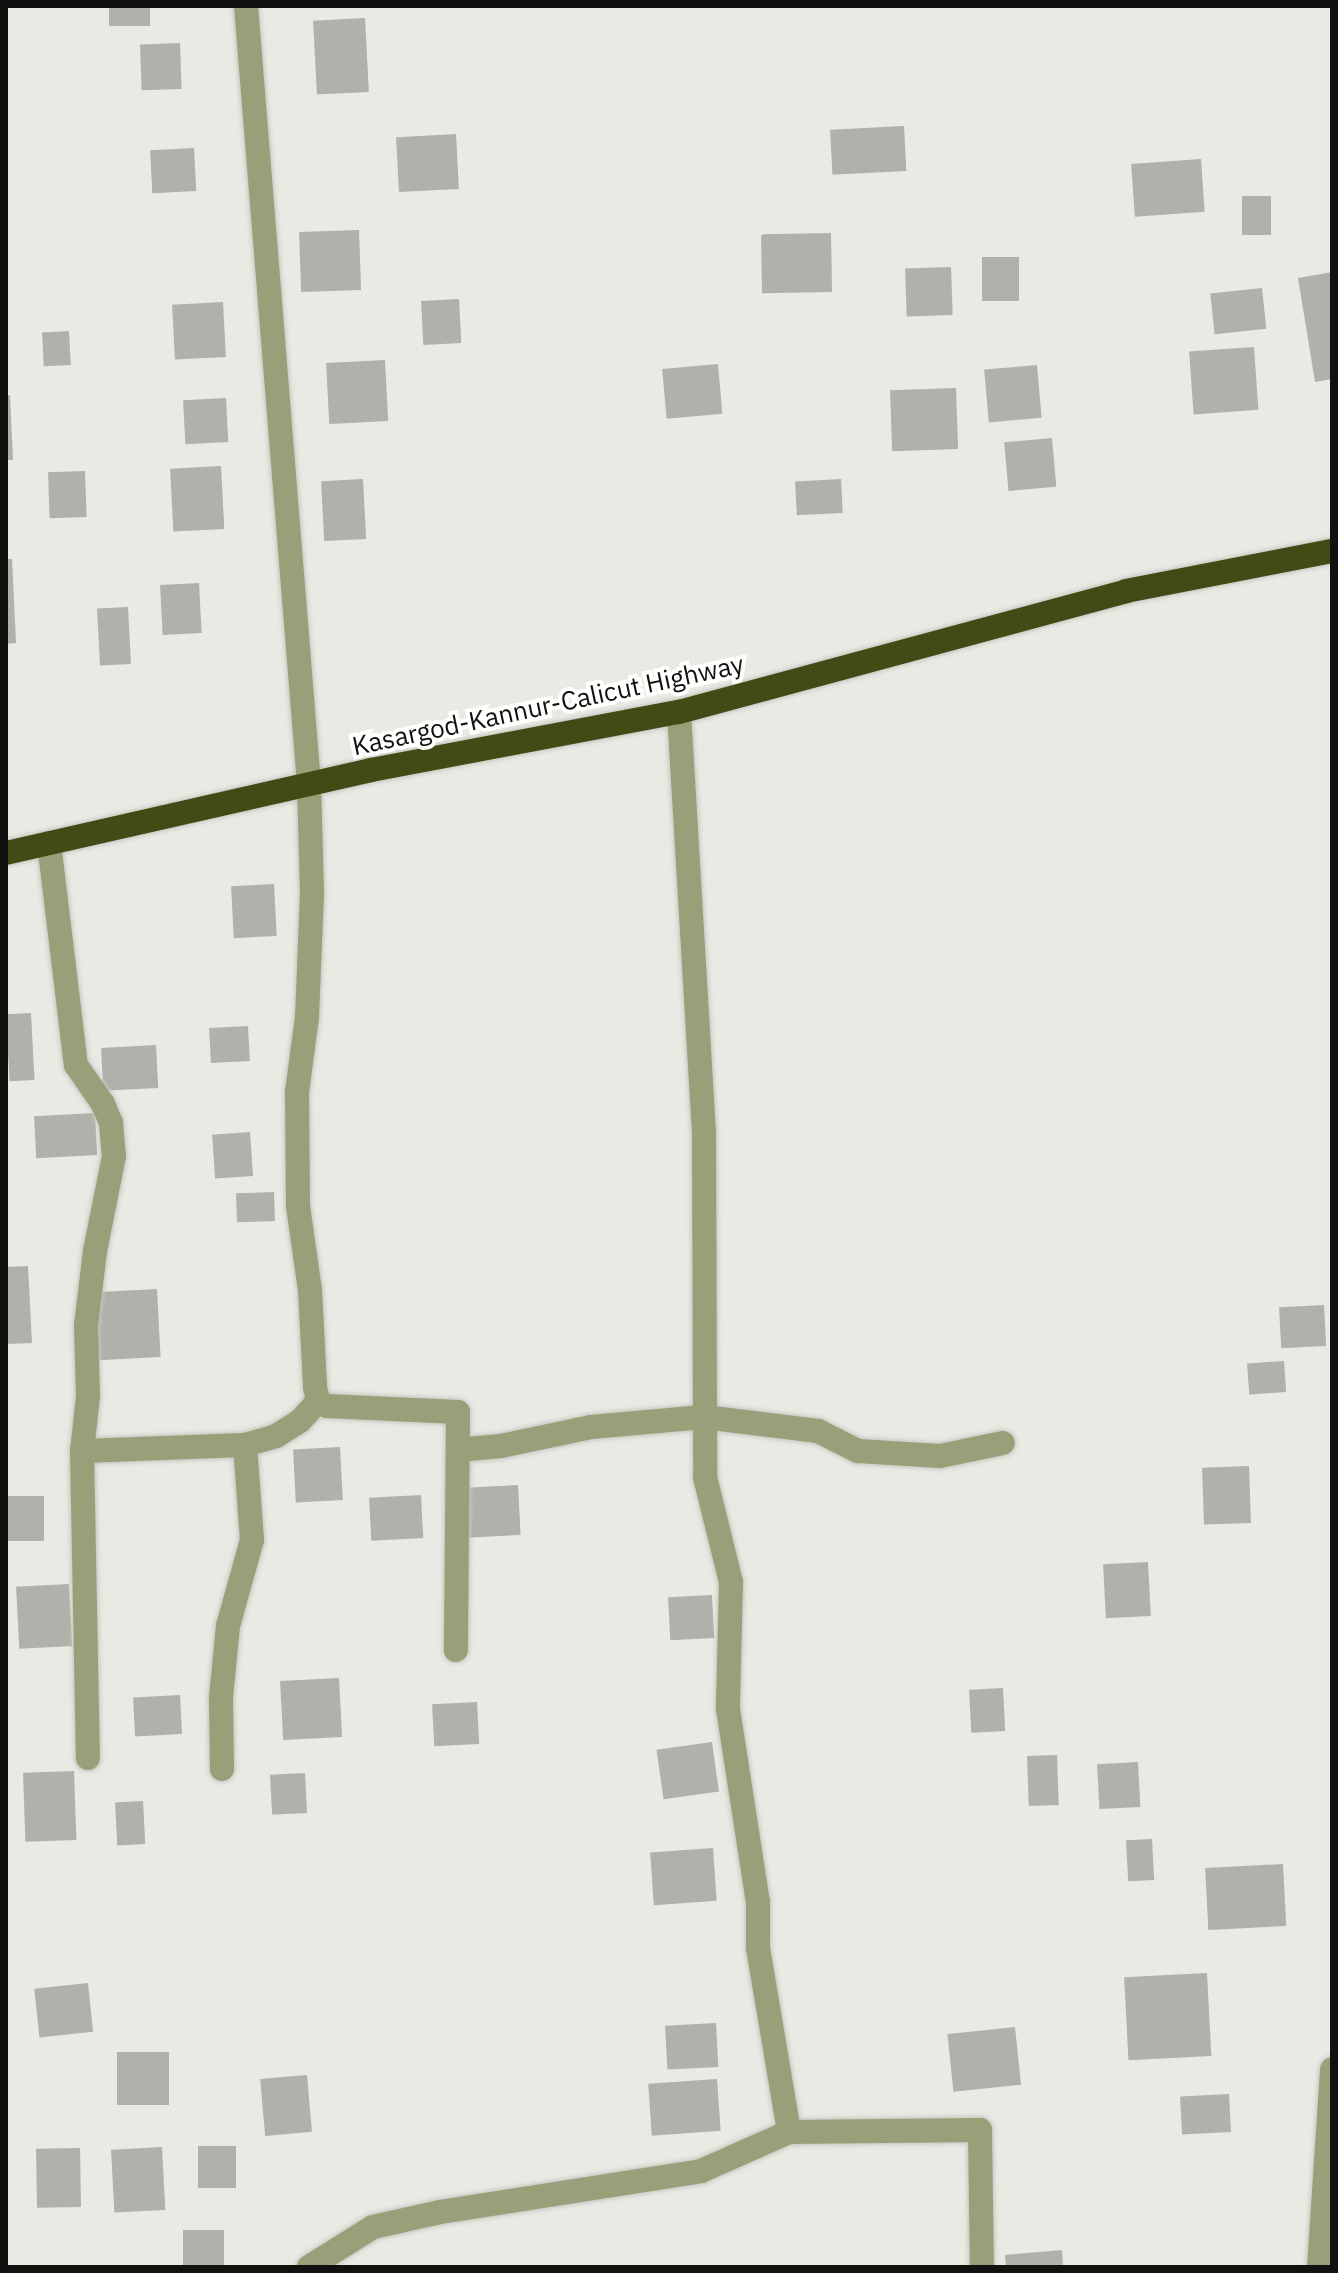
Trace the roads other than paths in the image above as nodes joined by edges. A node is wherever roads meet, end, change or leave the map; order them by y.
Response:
1 (246, 6) edge
2 (1332, 551) edge
3 (679, 712) junction
4 (309, 784) junction
5 (49, 843) junction
6 (6, 853) edge
7 (318, 1401) junction
8 (704, 1417) junction
9 (1003, 1443) dead end
10 (245, 1445) junction
11 (458, 1450) junction
12 (82, 1451) junction
13 (456, 1650) dead end
14 (88, 1758) dead end
15 (222, 1769) dead end
16 (1332, 2069) edge
17 (789, 2132) junction
18 (309, 2267) edge
19 (982, 2267) edge
20 (1319, 2267) edge

1 - 4 street
2 - 3 highway, Kasargod-Kannur-Calicut Highway
3 - 4 highway, Kasargod-Kannur-Calicut Highway
3 - 8 street
4 - 5 highway, Kasargod-Kannur-Calicut Highway
4 - 7 street
5 - 6 highway, Kasargod-Kannur-Calicut Highway
5 - 12 street
7 - 10 street
7 - 11 street
8 - 9 street
8 - 11 street
8 - 17 street
10 - 12 street
10 - 15 street
11 - 13 street
12 - 14 street
16 - 20 street
17 - 18 street
17 - 19 street

